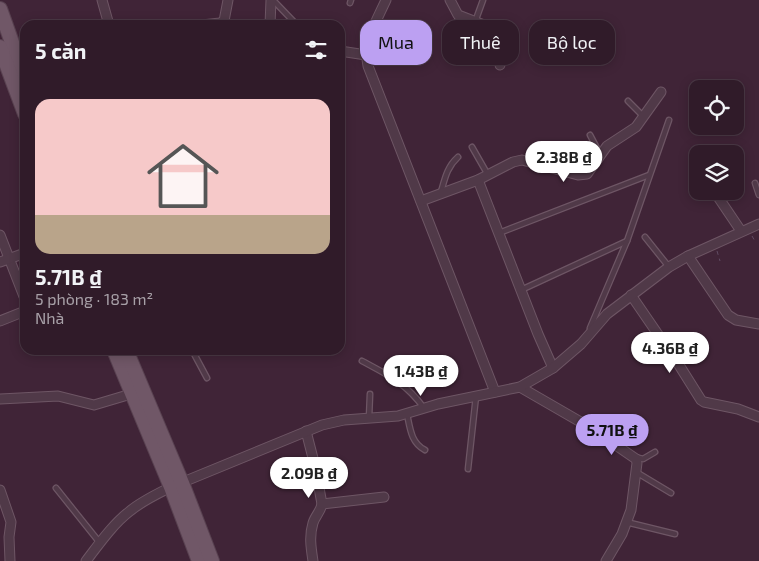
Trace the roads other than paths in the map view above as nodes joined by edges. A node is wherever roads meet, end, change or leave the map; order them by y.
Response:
1 (102, 0) edge
2 (228, 0) edge
3 (272, 0) edge
4 (386, 0) edge
5 (450, 0) edge
6 (483, 0) edge
7 (0, 9) edge
8 (458, 14) junction
9 (108, 20) edge
10 (224, 20) edge
11 (270, 20) edge
12 (292, 20) edge
13 (377, 20) edge
14 (458, 20) edge
15 (471, 20) edge
16 (476, 20) edge
17 (4, 44) edge
18 (345, 52) edge
19 (360, 54) edge
20 (368, 65) edge
21 (20, 71) edge
22 (661, 92) dead end
23 (20, 97) edge
24 (628, 101) dead end
25 (644, 116) junction
26 (669, 120) dead end
27 (590, 135) dead end
28 (472, 147) dead end
29 (600, 154) junction
30 (458, 157) dead end
31 (488, 175) junction
32 (650, 175) junction
33 (478, 180) junction
34 (754, 183) dead end
35 (441, 194) junction
36 (759, 195) edge
37 (720, 200) edge
38 (421, 201) junction
39 (759, 224) edge
40 (741, 231) junction
41 (499, 233) junction
42 (0, 235) edge
43 (645, 237) dead end
44 (627, 241) junction
45 (20, 255) edge
46 (688, 256) junction
47 (4, 261) edge
48 (669, 267) junction
49 (20, 290) edge
50 (521, 290) junction
51 (631, 295) junction
52 (20, 313) edge
53 (0, 321) edge
54 (759, 324) edge
55 (587, 337) junction
56 (116, 355) edge
57 (128, 355) edge
58 (195, 355) edge
59 (362, 362) dead end
60 (553, 368) junction
61 (207, 378) dead end
62 (520, 387) junction
63 (495, 392) junction
64 (131, 394) junction
65 (370, 394) dead end
66 (476, 396) junction
67 (0, 399) edge
68 (424, 408) junction
69 (407, 414) junction
70 (759, 417) edge
71 (369, 418) junction
72 (306, 431) junction
73 (425, 450) dead end
74 (655, 452) dead end
75 (634, 456) junction
76 (468, 469) dead end
77 (636, 472) junction
78 (176, 485) junction
79 (56, 488) dead end
80 (0, 490) edge
81 (671, 493) dead end
82 (384, 496) dead end
83 (322, 504) junction
84 (626, 522) junction
85 (675, 534) dead end
86 (100, 543) junction
87 (10, 561) edge
88 (86, 561) edge
89 (199, 561) edge
90 (212, 561) edge
91 (313, 561) edge
92 (606, 561) edge

1 - 9 street
2 - 10 street
3 - 11 street
3 - 12 lane
4 - 13 street
5 - 8 street
6 - 16 lane
7 - 17 main road
8 - 14 lane
8 - 15 street
17 - 21 main road
17 - 23 main road
18 - 19 street
20 - 38 street
22 - 25 street
24 - 25 lane
25 - 29 street
26 - 32 lane
27 - 29 lane
28 - 31 lane
29 - 31 street
30 - 35 lane
31 - 33 street
32 - 41 lane
32 - 44 lane
33 - 35 street
33 - 41 street
34 - 36 lane
35 - 38 street
37 - 40 street
38 - 63 street
39 - 40 street
40 - 46 street
41 - 50 street
42 - 47 street
43 - 48 lane
44 - 50 lane
44 - 55 lane
45 - 47 street
46 - 48 street
46 - 54 street
47 - 49 street
48 - 51 street
50 - 60 street
51 - 55 street
51 - 70 street
52 - 53 street
55 - 60 street
56 - 64 main road
57 - 78 main road
58 - 61 lane
59 - 68 lane
60 - 62 street
62 - 63 street
62 - 75 street
63 - 66 street
64 - 67 street
64 - 78 main road
65 - 71 lane
66 - 68 street
66 - 76 lane
68 - 69 street
69 - 71 street
69 - 73 lane
71 - 72 street
72 - 78 street
72 - 83 street
74 - 75 lane
75 - 77 street
77 - 81 lane
77 - 84 street
78 - 86 street
78 - 89 main road
78 - 90 main road
79 - 86 lane
80 - 87 street
82 - 83 street
83 - 91 street
84 - 85 lane
84 - 92 street
86 - 88 street

